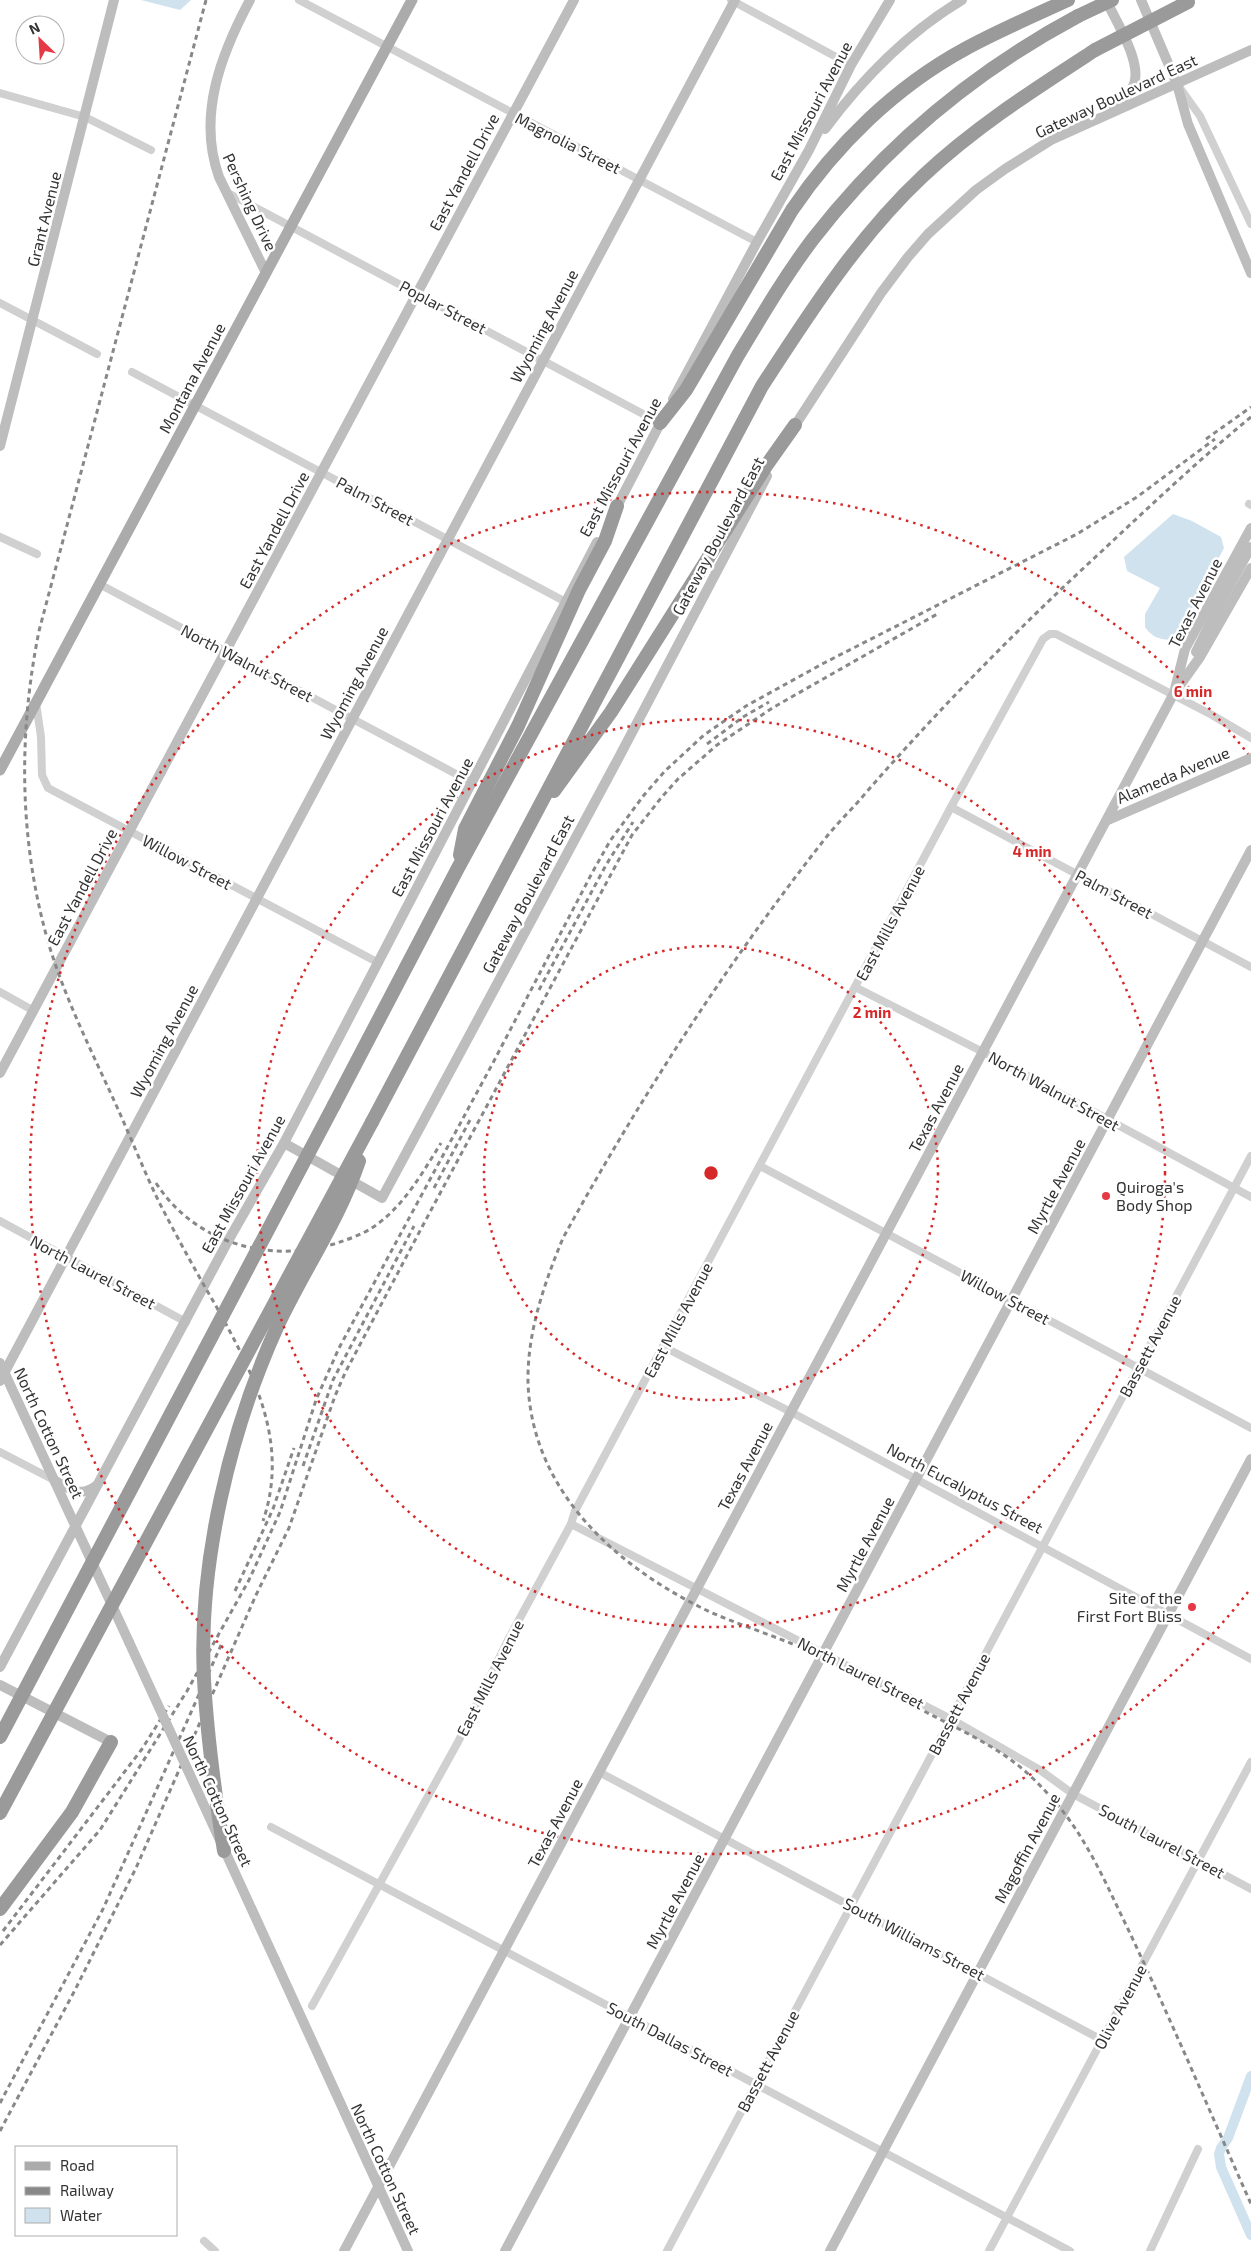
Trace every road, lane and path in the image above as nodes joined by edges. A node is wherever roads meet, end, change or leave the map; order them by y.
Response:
1 (114, 0) edge
2 (250, 0) edge
3 (299, 0) edge
4 (412, 0) edge
5 (574, 0) edge
6 (733, 0) edge
7 (890, 0) edge
8 (962, 0) edge
9 (1068, 0) edge
10 (1106, 0) edge
11 (1112, 0) edge
12 (1141, 0) edge
13 (1190, 1) edge
14 (387, 47) junction
15 (1251, 50) edge
16 (851, 65) junction
17 (1177, 84) junction
18 (0, 93) edge
19 (1110, 112) junction
20 (513, 114) junction
21 (85, 117) junction
22 (151, 150) dead end
23 (809, 150) junction
24 (639, 180) junction
25 (226, 192) junction
26 (1251, 224) edge
27 (291, 227) junction
28 (757, 242) junction
29 (266, 273) junction
30 (1251, 273) edge
31 (417, 293) junction
32 (0, 303) edge
33 (33, 320) junction
34 (97, 354) dead end
35 (543, 360) junction
36 (132, 372) dead end
37 (196, 406) junction
38 (660, 424) junction
39 (794, 426) junction
40 (0, 446) edge
41 (322, 473) junction
42 (617, 506) junction
43 (1251, 528) edge
44 (0, 537) edge
45 (448, 540) junction
46 (1251, 547) edge
47 (37, 554) dead end
48 (1251, 568) edge
49 (101, 585) junction
50 (564, 601) junction
51 (226, 652) junction
52 (1173, 695) junction
53 (36, 703) junction
54 (352, 719) junction
55 (1251, 738) edge
56 (1251, 758) edge
57 (1, 764) edge
58 (473, 783) junction
59 (951, 807) junction
60 (1108, 820) junction
61 (129, 830) junction
62 (523, 834) junction
63 (1251, 850) edge
64 (458, 868) junction
65 (1078, 875) junction
66 (257, 898) junction
67 (1203, 942) junction
68 (377, 962) junction
69 (1251, 967) edge
70 (856, 987) junction
71 (0, 992) edge
72 (34, 1010) junction
73 (982, 1052) junction
74 (0, 1073) edge
75 (1108, 1121) junction
76 (372, 1122) junction
77 (284, 1143) junction
78 (1251, 1156) edge
79 (760, 1166) junction
80 (1234, 1188) junction
81 (1251, 1197) edge
82 (0, 1222) edge
83 (886, 1233) junction
84 (66, 1257) junction
85 (1012, 1300) junction
86 (186, 1322) junction
87 (664, 1347) junction
88 (1138, 1367) junction
89 (2, 1372) edge
90 (791, 1412) junction
91 (1251, 1428) edge
92 (0, 1452) edge
93 (1251, 1459) edge
94 (54, 1480) junction
95 (917, 1480) junction
96 (97, 1486) junction
97 (571, 1524) junction
98 (75, 1526) junction
99 (1043, 1547) junction
100 (697, 1588) junction
101 (1168, 1615) junction
102 (823, 1654) junction
103 (1251, 1659) edge
104 (0, 1666) edge
105 (0, 1685) edge
106 (951, 1719) junction
107 (0, 1737) edge
108 (111, 1742) joint
109 (1251, 1762) edge
110 (599, 1772) junction
111 (1073, 1794) junction
112 (0, 1813) edge
113 (271, 1827) dead end
114 (726, 1838) junction
115 (224, 1851) junction
116 (1199, 1860) junction
117 (380, 1884) junction
118 (1251, 1889) edge
119 (851, 1906) junction
120 (0, 1909) edge
121 (504, 1951) junction
122 (978, 1973) junction
123 (312, 2006) dead end
124 (630, 2018) junction
125 (1102, 2040) junction
126 (756, 2085) junction
127 (1198, 2149) dead end
128 (882, 2152) junction
129 (379, 2186) junction
130 (1007, 2218) junction
131 (204, 2241) dead end
132 (215, 2251) edge
133 (344, 2251) edge
134 (408, 2251) edge
135 (505, 2251) edge
136 (667, 2251) edge
137 (830, 2251) edge
138 (989, 2251) edge
139 (1070, 2251) edge
140 (1150, 2251) edge

1 - 21 main road, Grant Avenue
2 - 25 main road, Pershing Drive
3 - 14 street, Magnolia Street
4 - 14 main road, Montana Avenue
5 - 20 main road, East Yandell Drive
6 - 16 street
6 - 24 main road, Wyoming Avenue
7 - 16 main road, East Missouri Avenue
8 - 23 main road
9 - 38 highway
10 - 19 main road
11 - 64 highway, bridge
12 - 17 main road
13 - 62 highway, bridge
14 - 20 street, Magnolia Street
14 - 27 main road, Montana Avenue
15 - 17 main road, Gateway Boulevard East
16 - 23 main road, East Missouri Avenue
17 - 19 main road, Gateway Boulevard East
17 - 26 street
17 - 30 main road
18 - 21 street
19 - 39 main road, Gateway Boulevard East
20 - 24 street, Magnolia Street
20 - 31 main road, East Yandell Drive
21 - 22 street
21 - 33 main road, Grant Avenue
23 - 28 main road, East Missouri Avenue
24 - 28 street, Magnolia Street
24 - 35 main road, Wyoming Avenue
25 - 27 street, Poplar Street
25 - 29 main road, Pershing Drive
27 - 29 main road, Montana Avenue
27 - 31 street, Poplar Street
28 - 38 main road, East Missouri Avenue
29 - 37 main road, Montana Avenue
31 - 35 street, Poplar Street
31 - 41 main road, East Yandell Drive
32 - 33 street
33 - 34 street
33 - 40 main road, Grant Avenue
35 - 38 street, Poplar Street
35 - 45 main road, Wyoming Avenue
36 - 37 street, Palm Street
37 - 41 street, Palm Street
37 - 49 main road, Montana Avenue
38 - 42 main road, East Missouri Avenue
39 - 62 highway
39 - 77 main road, Gateway Boulevard East
41 - 45 street, Palm Street
41 - 51 main road, East Yandell Drive
42 - 50 main road, East Missouri Avenue
42 - 64 highway
43 - 52 main road, Texas Avenue
44 - 47 street
45 - 50 street, Palm Street
45 - 54 main road, Wyoming Avenue
46 - 52 main road
48 - 52 main road, Texas Avenue
49 - 51 street, North Walnut Street
49 - 53 main road, Montana Avenue
50 - 58 main road, East Missouri Avenue
51 - 54 street, North Walnut Street
51 - 61 main road, East Yandell Drive
52 - 55 street
52 - 59 street, East Mills Avenue
52 - 60 main road, Texas Avenue
53 - 57 main road, Montana Avenue
53 - 61 street, Willow Street
54 - 58 street, North Walnut Street
54 - 66 main road, Wyoming Avenue
56 - 60 main road, Alameda Avenue
58 - 68 main road, East Missouri Avenue
59 - 65 street, Palm Street
59 - 70 street, East Mills Avenue
60 - 65 main road, Texas Avenue
61 - 66 street, Willow Street
61 - 72 main road, East Yandell Drive
62 - 76 highway
63 - 67 main road, Myrtle Avenue
64 - 107 highway, bridge
65 - 67 street, Palm Street
65 - 73 main road, Texas Avenue
66 - 68 street, Willow Street
66 - 84 main road, Wyoming Avenue
67 - 69 street, Palm Street
67 - 75 main road, Myrtle Avenue
68 - 77 main road, East Missouri Avenue
70 - 73 street, North Walnut Street
70 - 79 street, East Mills Avenue
71 - 72 street
72 - 74 main road, East Yandell Drive
73 - 75 street, North Walnut Street
73 - 83 main road, Texas Avenue
75 - 80 street, North Walnut Street
75 - 85 main road, Myrtle Avenue
76 - 112 highway, bridge
76 - 115 highway, bridge
77 - 86 main road, East Missouri Avenue
78 - 80 street, Bassett Avenue
79 - 83 street, Willow Street
79 - 87 street, East Mills Avenue
80 - 81 street, North Walnut Street
80 - 88 street, Bassett Avenue
82 - 84 street, North Laurel Street
83 - 85 street, Willow Street
83 - 90 main road, Texas Avenue
84 - 86 street, North Laurel Street
84 - 89 main road, Wyoming Avenue
85 - 88 street, Willow Street
85 - 95 main road, Myrtle Avenue
86 - 96 main road, East Missouri Avenue
87 - 90 street, North Eucalyptus Street
87 - 97 street, East Mills Avenue
88 - 91 street, Willow Street
88 - 99 street, Bassett Avenue
89 - 94 main road, North Cotton Street
90 - 95 street, North Eucalyptus Street
90 - 100 main road, Texas Avenue
92 - 94 street
93 - 101 main road, Magoffin Avenue
94 - 96 main road
94 - 98 main road, North Cotton Street
95 - 99 street, North Eucalyptus Street
95 - 102 main road, Myrtle Avenue
96 - 98 main road, East Missouri Avenue
97 - 100 street
97 - 117 street, East Mills Avenue
98 - 104 main road, East Missouri Avenue
98 - 115 main road, North Cotton Street, bridge
99 - 101 street, North Eucalyptus Street
99 - 106 street, Bassett Avenue
100 - 102 street, North Laurel Street
100 - 110 main road, Texas Avenue
101 - 103 street, North Eucalyptus Street
101 - 111 main road, Magoffin Avenue
102 - 106 street, North Laurel Street
102 - 114 main road, Myrtle Avenue
105 - 108 main road
106 - 111 street, North Laurel Street
106 - 119 street, Bassett Avenue
108 - 120 highway
109 - 116 street, Olive Avenue
110 - 114 street, South Williams Street
110 - 121 main road, Texas Avenue
111 - 116 street, South Laurel Street
111 - 122 main road, Magoffin Avenue
113 - 117 street, South Dallas Street
114 - 119 street, South Williams Street
114 - 124 main road, Myrtle Avenue
115 - 129 main road, North Cotton Street, bridge
116 - 118 street, South Laurel Street
116 - 125 street, Olive Avenue
117 - 121 street, South Dallas Street
117 - 123 street, East Mills Avenue
119 - 122 street, South Williams Street
119 - 126 street, Bassett Avenue
121 - 124 street, South Dallas Street
121 - 129 main road, Texas Avenue
122 - 125 street, South Williams Street
122 - 128 main road, Magoffin Avenue
124 - 126 street, South Dallas Street
124 - 135 main road, Myrtle Avenue
125 - 130 street, Olive Avenue
126 - 128 street, South Dallas Street
126 - 136 street, Bassett Avenue
127 - 140 street
128 - 130 street, South Dallas Street
128 - 137 main road, Magoffin Avenue
129 - 133 main road, Texas Avenue
129 - 134 main road, North Cotton Street
130 - 138 street, Olive Avenue
130 - 139 street, South Dallas Street
131 - 132 street

